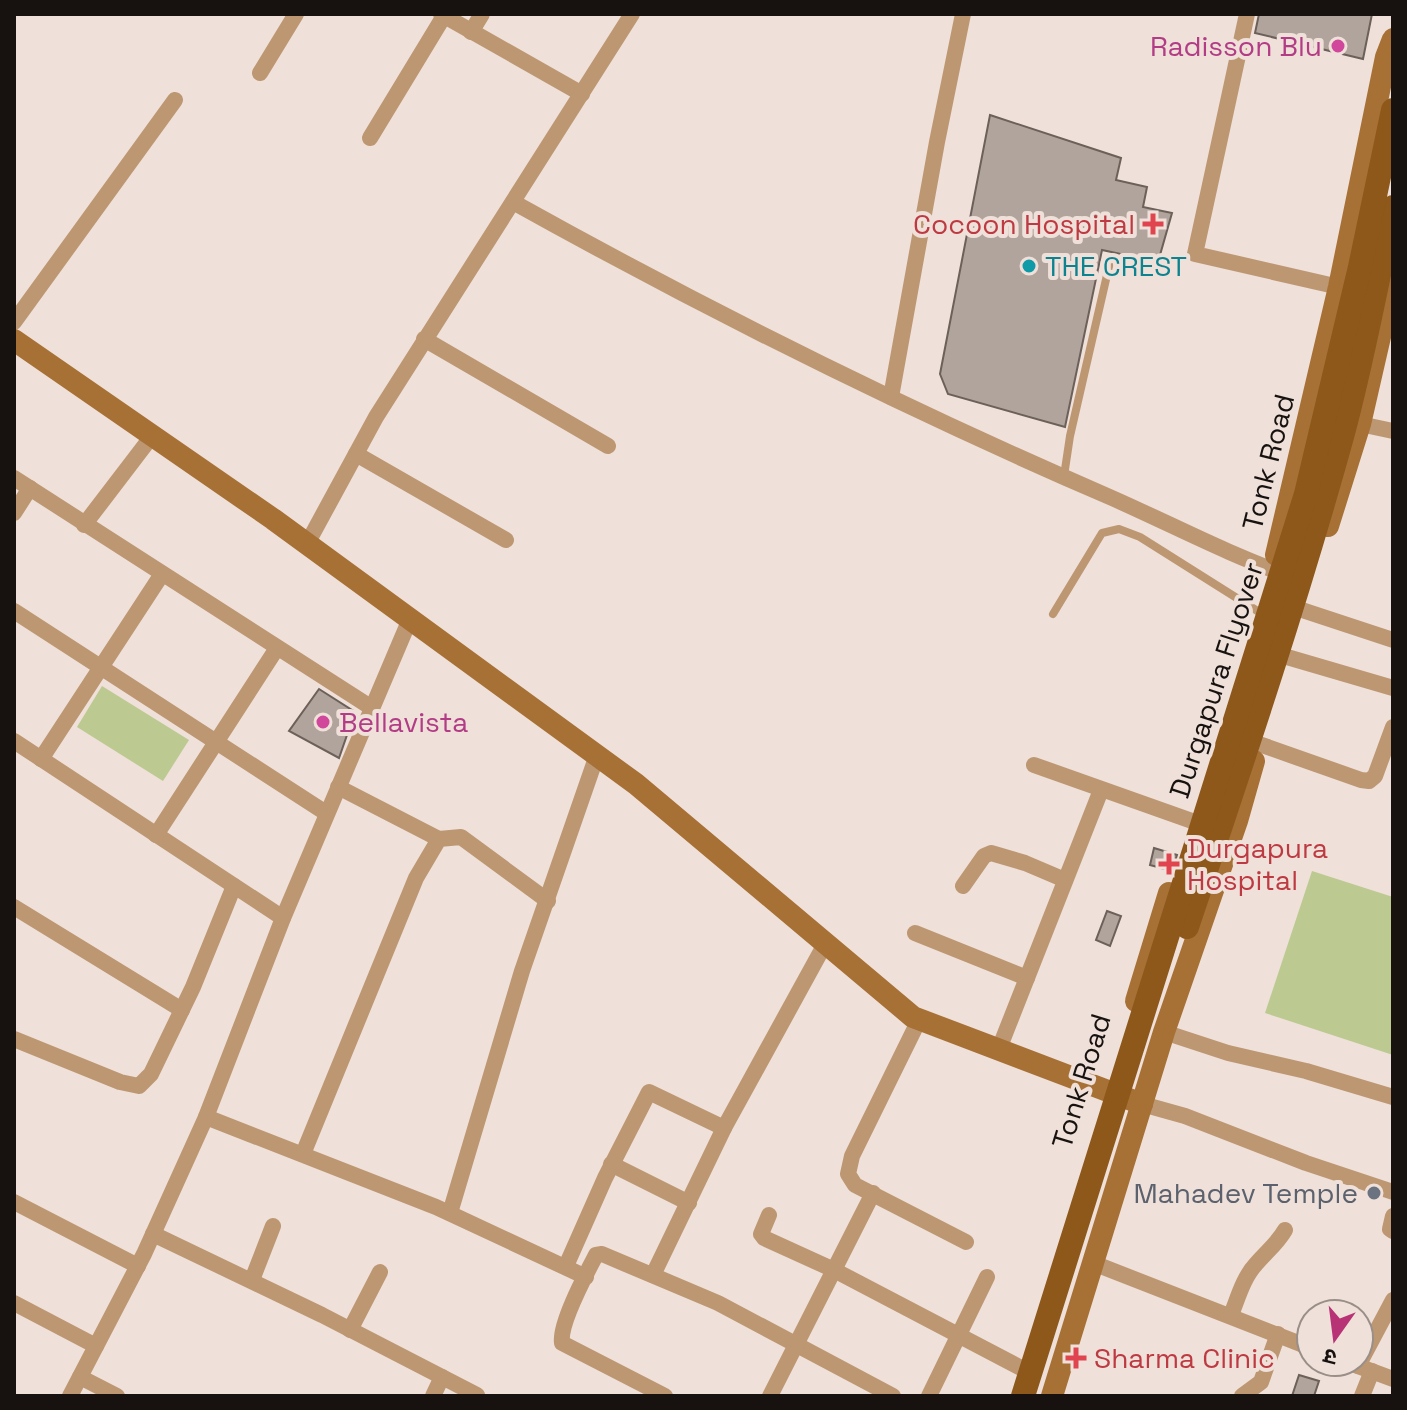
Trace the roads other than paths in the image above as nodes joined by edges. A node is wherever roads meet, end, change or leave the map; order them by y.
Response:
1 (296, 14) edge
2 (482, 14) edge
3 (632, 14) edge
4 (963, 14) edge
5 (1247, 14) edge
6 (442, 15) edge
7 (471, 32) junction
8 (1393, 39) edge
9 (260, 73) dead end
10 (582, 94) junction
11 (175, 100) dead end
12 (1393, 110) edge
13 (370, 138) dead end
14 (513, 202) junction
15 (1393, 207) edge
16 (1110, 262) dead end
17 (1393, 280) edge
18 (1339, 287) junction
19 (14, 322) edge
20 (424, 339) junction
21 (14, 340) edge
22 (891, 397) junction
23 (1360, 424) junction
24 (1393, 431) edge
25 (152, 436) junction
26 (608, 446) dead end
27 (356, 454) junction
28 (1064, 477) junction
29 (14, 478) edge
30 (30, 488) junction
31 (14, 513) edge
32 (84, 525) junction
33 (506, 540) dead end
34 (307, 544) junction
35 (1272, 570) junction
36 (162, 574) junction
37 (1310, 583) junction
38 (1302, 610) junction
39 (14, 611) edge
40 (1259, 612) junction
41 (1053, 614) dead end
42 (410, 619) junction
43 (1393, 640) edge
44 (277, 648) junction
45 (1287, 657) junction
46 (99, 668) junction
47 (1393, 688) edge
48 (372, 708) junction
49 (1393, 727) edge
50 (14, 741) edge
51 (216, 744) junction
52 (1259, 744) junction
53 (597, 755) junction
54 (41, 759) junction
55 (1034, 765) dead end
56 (338, 787) junction
57 (1101, 790) junction
58 (326, 813) junction
59 (1192, 821) junction
60 (156, 835) junction
61 (439, 839) junction
62 (1065, 880) junction
63 (234, 886) junction
64 (963, 886) dead end
65 (548, 901) junction
66 (16, 912) edge
67 (283, 918) junction
68 (915, 933) dead end
69 (825, 944) junction
70 (1027, 978) junction
71 (182, 1010) junction
72 (919, 1020) junction
73 (1164, 1032) junction
74 (14, 1039) edge
75 (999, 1049) junction
76 (1110, 1091) junction
77 (1393, 1097) edge
78 (1142, 1104) junction
79 (206, 1117) junction
80 (724, 1128) junction
81 (303, 1154) junction
82 (611, 1164) junction
83 (1393, 1192) edge
84 (873, 1193) junction
85 (14, 1202) edge
86 (689, 1203) junction
87 (450, 1213) junction
88 (769, 1215) dead end
89 (1393, 1216) edge
90 (273, 1226) dead end
91 (1285, 1230) dead end
92 (1393, 1231) edge
93 (153, 1234) junction
94 (966, 1242) dead end
95 (1093, 1263) junction
96 (138, 1266) junction
97 (566, 1266) junction
98 (832, 1269) junction
99 (380, 1272) dead end
100 (653, 1275) junction
101 (586, 1277) junction
102 (987, 1277) dead end
103 (252, 1280) junction
104 (1393, 1300) edge
105 (14, 1303) edge
106 (1231, 1315) junction
107 (350, 1330) junction
108 (1278, 1334) junction
109 (959, 1335) junction
110 (1375, 1335) edge
111 (1295, 1341) edge
112 (796, 1343) junction
113 (96, 1346) junction
114 (1023, 1369) junction
115 (80, 1377) junction
116 (442, 1377) junction
117 (477, 1395) edge
118 (70, 1396) edge
119 (117, 1396) edge
120 (433, 1396) edge
121 (665, 1396) edge
122 (770, 1396) edge
123 (893, 1396) edge
124 (929, 1396) edge
125 (1014, 1396) edge
126 (1023, 1396) edge
127 (1040, 1396) edge
128 (1052, 1396) edge
129 (1242, 1396) edge

1 - 9 street
2 - 7 street
3 - 10 street
4 - 22 street
5 - 18 street
6 - 7 street
6 - 13 street
7 - 10 street
8 - 18 street, Tonk Road
10 - 14 street
11 - 19 street
12 - 126 main road, Durgapura Flyover, bridge
14 - 20 street
14 - 22 street
15 - 127 main road, Durgapura Flyover, bridge
16 - 28 lane
17 - 23 street
18 - 35 street, Tonk Road
20 - 26 street
20 - 27 street
21 - 25 street
22 - 28 street
23 - 24 street
23 - 37 street
25 - 32 street
25 - 34 street
27 - 33 street
27 - 34 street
28 - 35 street
29 - 30 street
30 - 31 street
30 - 32 street
32 - 36 street
34 - 42 street
35 - 37 street
35 - 40 street, Tonk Road
36 - 44 street
36 - 46 street
37 - 38 street
38 - 43 street
38 - 45 street
39 - 46 street
40 - 41 lane
40 - 59 street, Tonk Road
42 - 48 street
42 - 53 street
44 - 48 street
44 - 51 street
45 - 47 street
45 - 52 street
46 - 51 street
46 - 54 street
48 - 56 street
49 - 52 street
50 - 54 street
51 - 58 street
51 - 60 street
52 - 73 street
53 - 65 street
53 - 69 street
54 - 60 street
55 - 57 street
56 - 58 street
56 - 61 street
57 - 59 street
57 - 62 street
58 - 67 street
59 - 76 street, Tonk Road
60 - 63 street
61 - 65 street
61 - 81 street
62 - 64 street
62 - 70 street
63 - 67 street
63 - 71 street
65 - 87 street
66 - 71 street
67 - 79 street
68 - 70 street
69 - 72 street
69 - 80 street
70 - 75 street
71 - 74 street
72 - 75 street
72 - 84 street
73 - 77 street
73 - 78 street
75 - 76 street
76 - 78 street
76 - 114 street, Tonk Road
78 - 83 street
78 - 95 street
79 - 81 street
79 - 93 street
80 - 82 street
80 - 86 street
81 - 87 street
82 - 86 street
82 - 97 street
84 - 94 street
84 - 98 street
85 - 96 street
86 - 100 street
87 - 97 street
88 - 98 street
89 - 92 street
90 - 103 street
91 - 106 street
93 - 96 street
93 - 103 street
95 - 106 street
95 - 128 street
96 - 113 street
97 - 101 street
98 - 109 street
98 - 112 street
99 - 107 street
100 - 101 street
100 - 112 street
101 - 121 street
102 - 109 street
103 - 107 street
104 - 110 street
105 - 113 street
106 - 108 street
107 - 116 street
108 - 111 street
108 - 129 street
109 - 114 street
109 - 124 street
112 - 122 street
112 - 123 street
113 - 115 street
114 - 125 street, Tonk Road
115 - 118 street
115 - 119 street
116 - 117 street
116 - 120 street

